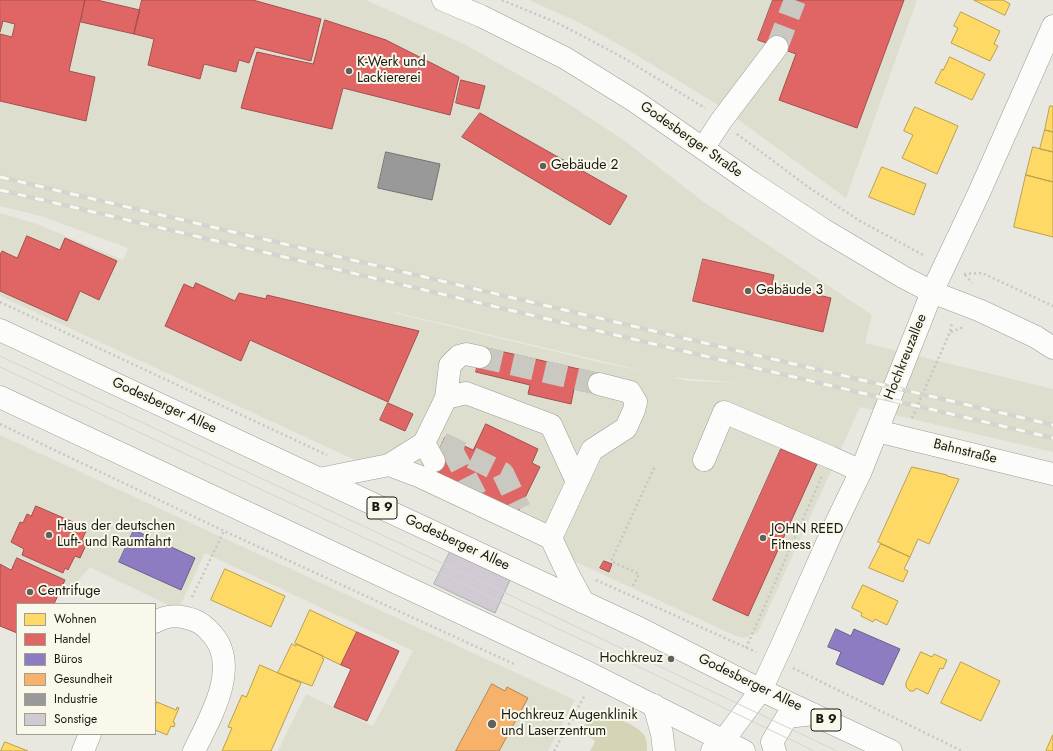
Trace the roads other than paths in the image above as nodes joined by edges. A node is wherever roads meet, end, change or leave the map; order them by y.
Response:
1 (443, 0) edge
2 (1053, 26) edge
3 (777, 47) tunnel mouth
4 (704, 147) junction
5 (932, 292) junction
6 (0, 330) edge
7 (1053, 348) edge
8 (480, 357) tunnel mouth
9 (599, 384) tunnel mouth
10 (0, 398) edge
11 (446, 398) junction
12 (876, 431) junction
13 (704, 460) dead end
14 (389, 465) junction
15 (861, 471) junction
16 (1053, 474) edge
17 (319, 479) junction
18 (576, 482) junction
19 (551, 538) junction
20 (584, 602) junction
21 (156, 622) edge
22 (761, 690) junction
23 (654, 705) junction
24 (813, 714) junction
25 (90, 735) edge
26 (718, 746) edge
27 (83, 751) edge
28 (194, 751) edge
29 (664, 751) edge
30 (744, 751) edge
31 (775, 751) edge
32 (891, 751) edge

1 - 4 main road, Godesberger Straße
2 - 5 main road, Hochkreuzallee
3 - 4 main road
4 - 5 main road, Godesberger Straße
5 - 7 main road, Godesberger Straße
5 - 12 main road, Hochkreuzallee
6 - 17 main road, Godesberger Allee / B 9
8 - 11 main road
9 - 18 main road
10 - 23 main road
11 - 14 main road
11 - 18 main road
12 - 15 main road, Hochkreuzallee
12 - 16 main road, Bahnstraße
13 - 15 main road
14 - 17 main road
14 - 19 main road
15 - 22 main road, Hochkreuzallee
17 - 20 main road, Godesberger Allee / B 9
18 - 19 main road
19 - 20 main road
20 - 22 main road, Godesberger Allee / B 9
21 - 28 main road
22 - 24 main road, Godesberger Allee / B 9
22 - 26 main road, Hochkreuzallee
23 - 26 main road
23 - 29 main road
24 - 31 main road
24 - 32 main road, Godesberger Allee / B 9
25 - 27 main road
26 - 30 main road

